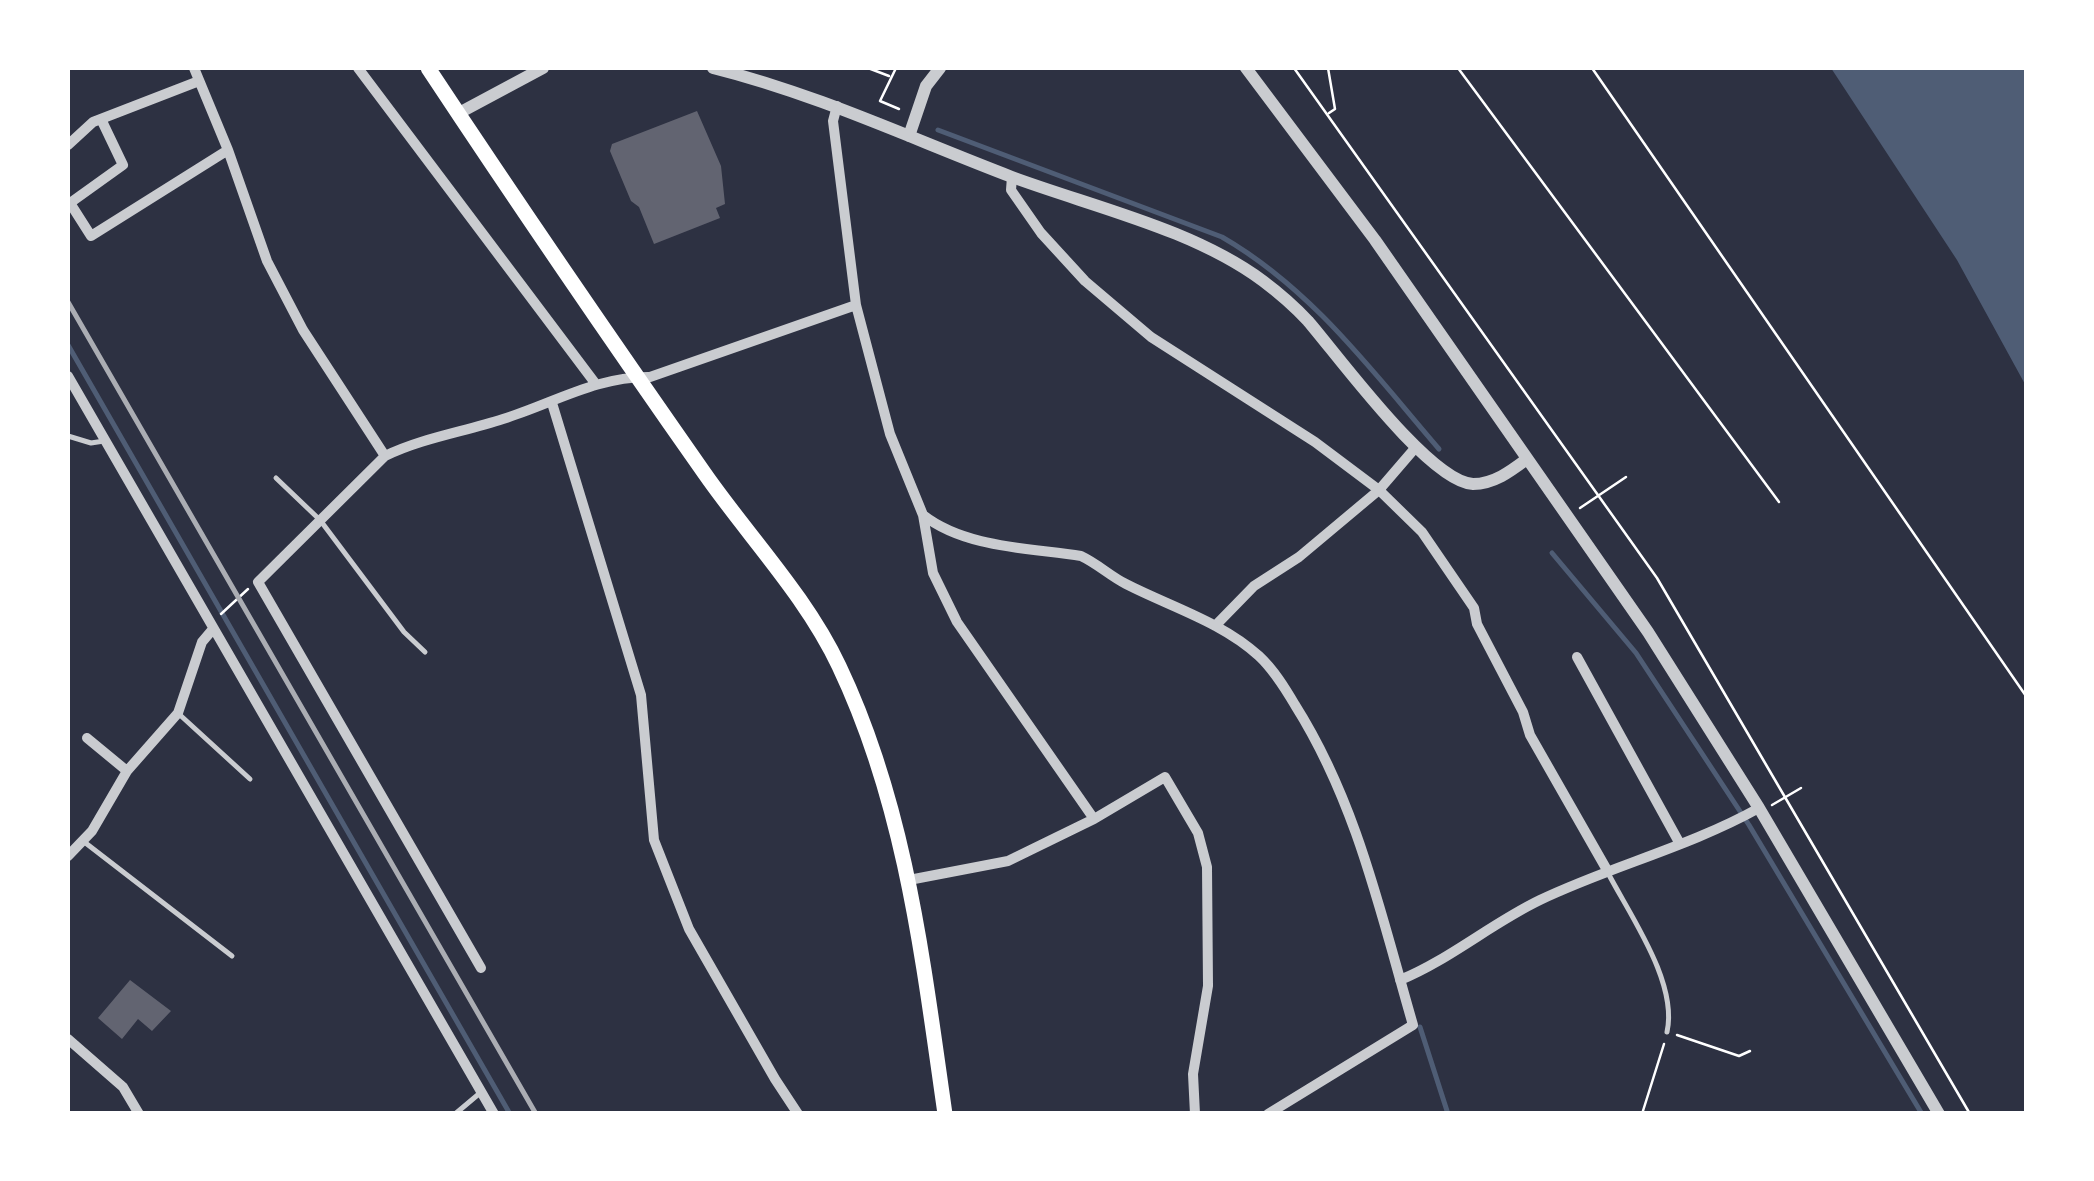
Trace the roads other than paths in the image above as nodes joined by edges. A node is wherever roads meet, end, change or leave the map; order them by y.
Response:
1 (194, 68) edge
2 (358, 68) edge
3 (428, 68) edge
4 (543, 68) edge
5 (713, 68) edge
6 (940, 68) edge
7 (1246, 68) edge
8 (200, 81) junction
9 (837, 106) junction
10 (459, 113) junction
11 (101, 120) junction
12 (909, 136) junction
13 (68, 145) edge
14 (228, 150) junction
15 (1012, 177) junction
16 (856, 305) junction
17 (68, 376) edge
18 (637, 376) junction
19 (595, 383) junction
20 (552, 403) junction
21 (68, 436) edge
22 (104, 441) junction
23 (1416, 447) junction
24 (384, 456) junction
25 (1527, 459) junction
26 (276, 478) dead end
27 (1379, 490) junction
28 (922, 515) junction
29 (320, 520) junction
30 (1215, 626) junction
31 (213, 629) junction
32 (425, 652) dead end
33 (1577, 657) dead end
34 (178, 713) junction
35 (86, 738) dead end
36 (127, 771) junction
37 (250, 779) dead end
38 (1758, 808) junction
39 (1094, 820) junction
40 (83, 841) junction
41 (1680, 844) junction
42 (68, 856) edge
43 (1607, 870) junction
44 (909, 880) junction
45 (232, 956) dead end
46 (481, 968) dead end
47 (1400, 980) junction
48 (1667, 1032) road end
49 (68, 1039) edge
50 (482, 1092) junction
51 (140, 1114) edge
52 (455, 1114) edge
53 (494, 1114) edge
54 (798, 1114) edge
55 (945, 1114) edge
56 (1195, 1114) edge
57 (1268, 1114) edge
58 (1939, 1114) edge

1 - 8 street
2 - 19 street
3 - 10 main road
4 - 10 street
5 - 9 street
6 - 12 street
7 - 25 street
8 - 11 street
8 - 14 street
9 - 12 street
9 - 16 street
10 - 18 main road
11 - 13 street
11 - 14 street
12 - 15 street
14 - 24 street
15 - 23 street
15 - 27 street
16 - 18 street
16 - 28 street
17 - 22 street
18 - 19 street
18 - 44 main road
19 - 20 street
20 - 24 street
20 - 54 street
21 - 22 lane
22 - 31 street
23 - 25 street
23 - 27 street
24 - 29 street
25 - 38 street
26 - 29 lane
27 - 30 street
27 - 43 street
28 - 30 street
28 - 39 street
29 - 32 lane
29 - 46 street
30 - 47 street
31 - 34 street
31 - 50 street
33 - 41 street
34 - 36 street
34 - 37 lane
35 - 36 street
36 - 40 street
38 - 41 street
38 - 58 street
39 - 44 street
39 - 56 street
40 - 42 street
40 - 45 lane
41 - 43 street
43 - 47 street
43 - 48 lane
44 - 55 main road
47 - 57 street
49 - 51 street
50 - 52 lane
50 - 53 street

